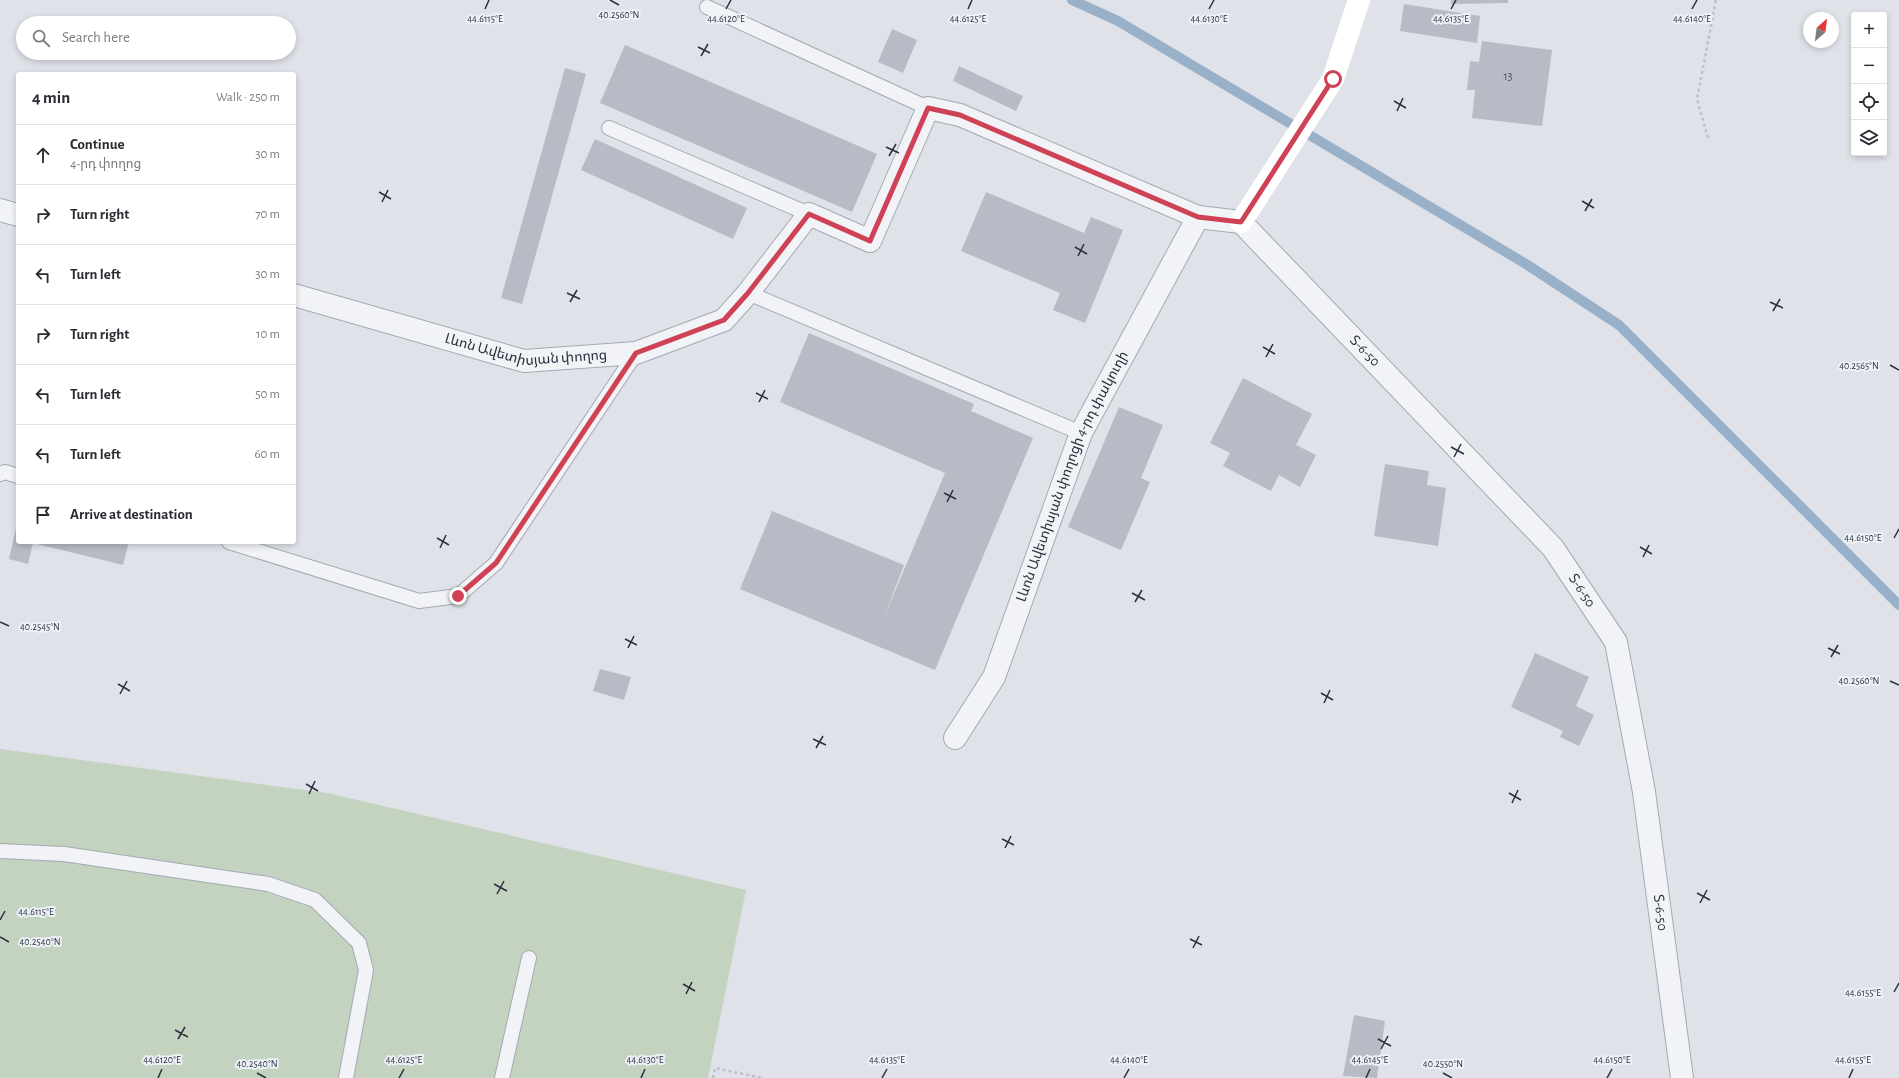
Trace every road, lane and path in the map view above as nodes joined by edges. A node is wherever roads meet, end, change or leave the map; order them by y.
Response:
1 (1359, 0) edge
2 (1716, 0) edge
3 (707, 7) dead end
4 (928, 108) junction
5 (610, 128) dead end
6 (1708, 138) dead end
7 (0, 210) edge
8 (16, 214) edge
9 (809, 214) junction
10 (1198, 217) junction
11 (1241, 222) junction
12 (748, 293) junction
13 (296, 296) edge
14 (636, 353) junction
15 (1081, 433) junction
16 (0, 474) edge
17 (16, 475) edge
18 (235, 544) edge
19 (955, 738) dead end
20 (0, 851) edge
21 (529, 958) dead end
22 (346, 1078) edge
23 (502, 1078) edge
24 (713, 1078) edge
25 (762, 1078) edge
26 (1682, 1078) edge

1 - 11 street
2 - 6 path
3 - 4 lane
4 - 9 street
4 - 10 street
5 - 9 lane
7 - 8 street
9 - 12 street, Լևոն Ավետիսյան փողոց
10 - 11 street
10 - 15 street, Լևոն Ավետիսյան փողոցի 4-րդ փակուղի
11 - 26 street, Տ-6-50 / Տ-6-50
12 - 14 street, Լևոն Ավետիսյան փողոց
12 - 15 lane
13 - 14 street, Լևոն Ավետիսյան փողոց
14 - 18 lane
15 - 19 street, Լևոն Ավետիսյան փողոցի 4-րդ փակուղի
16 - 17 lane
20 - 22 lane
21 - 23 lane
24 - 25 path

